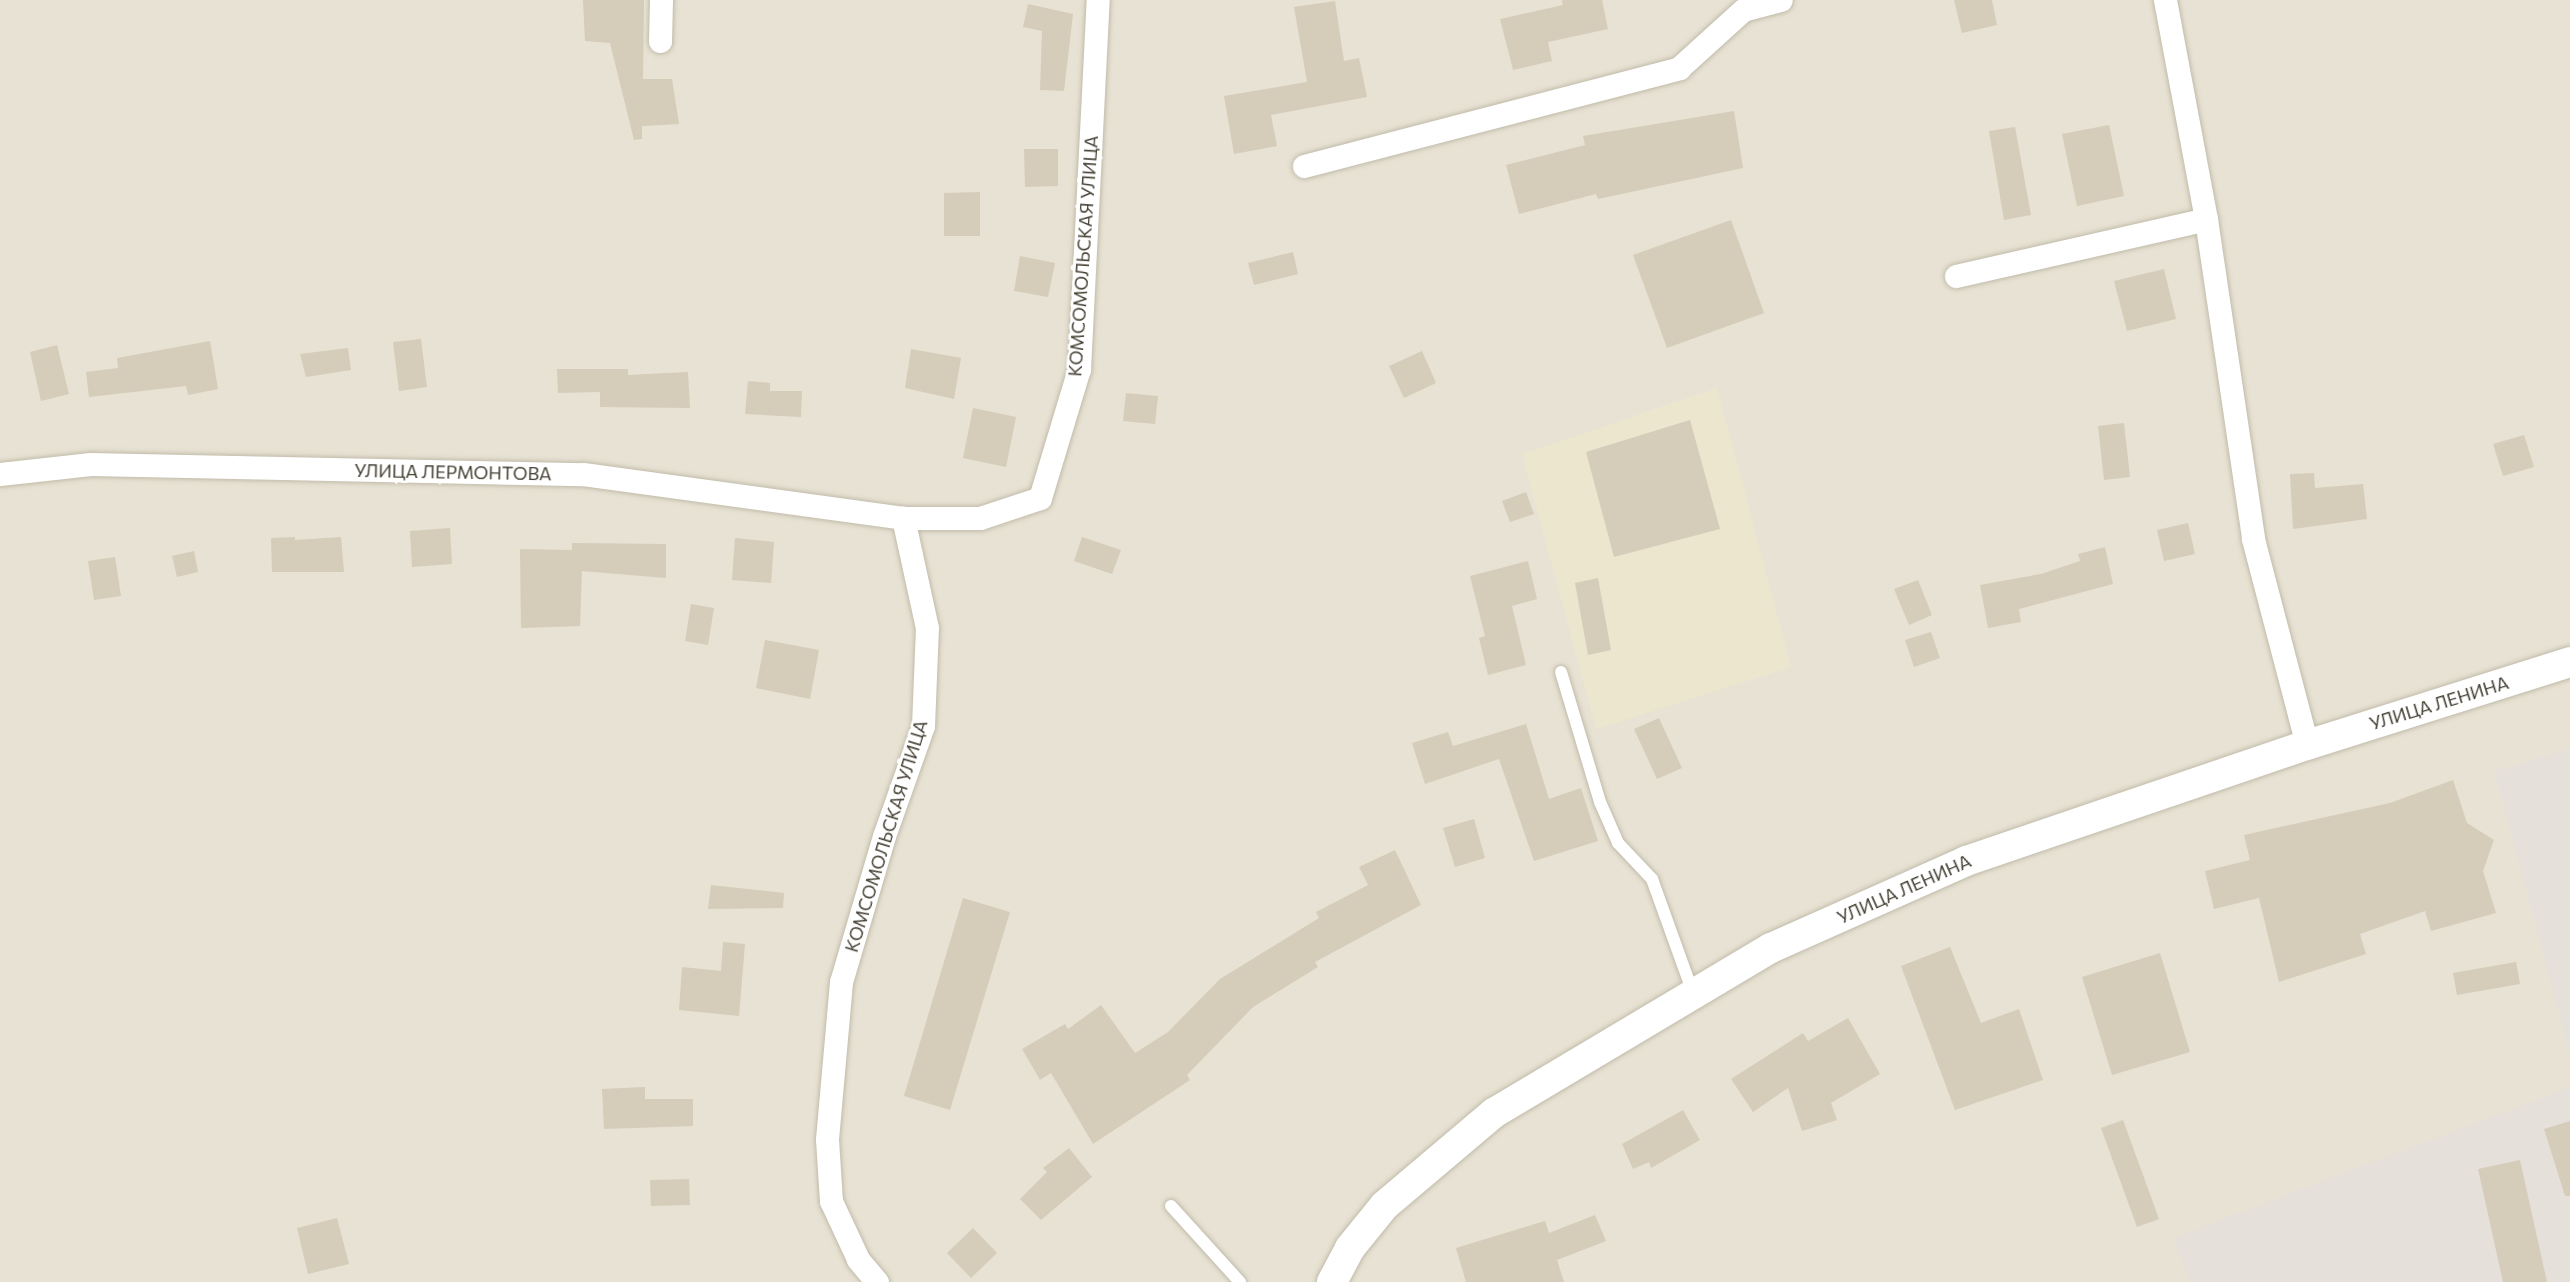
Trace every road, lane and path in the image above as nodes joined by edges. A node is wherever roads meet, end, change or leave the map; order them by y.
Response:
1 (661, 0) edge
2 (1098, 0) edge
3 (1781, 0) edge
4 (2165, 0) edge
5 (660, 41) dead end
6 (1304, 166) dead end
7 (2206, 219) junction
8 (1956, 276) dead end
9 (0, 474) edge
10 (903, 518) junction
11 (2570, 662) edge
12 (1562, 672) dead end
13 (2307, 745) junction
14 (1693, 994) junction
15 (1171, 1206) dead end
16 (877, 1282) edge
17 (1240, 1282) edge
18 (1332, 1282) edge

1 - 5 street
2 - 10 street, КОМСОМОЛЬСКАЯ УЛИЦА
3 - 6 street
4 - 7 street
7 - 8 street
7 - 13 street
9 - 10 street, УЛИЦА ЛЕРМОНТОВА
10 - 16 street, КОМСОМОЛЬСКАЯ УЛИЦА
11 - 13 street, УЛИЦА ЛЕНИНА
12 - 14 lane
13 - 14 street, УЛИЦА ЛЕНИНА
14 - 18 street, УЛИЦА ЛЕНИНА
15 - 17 lane

